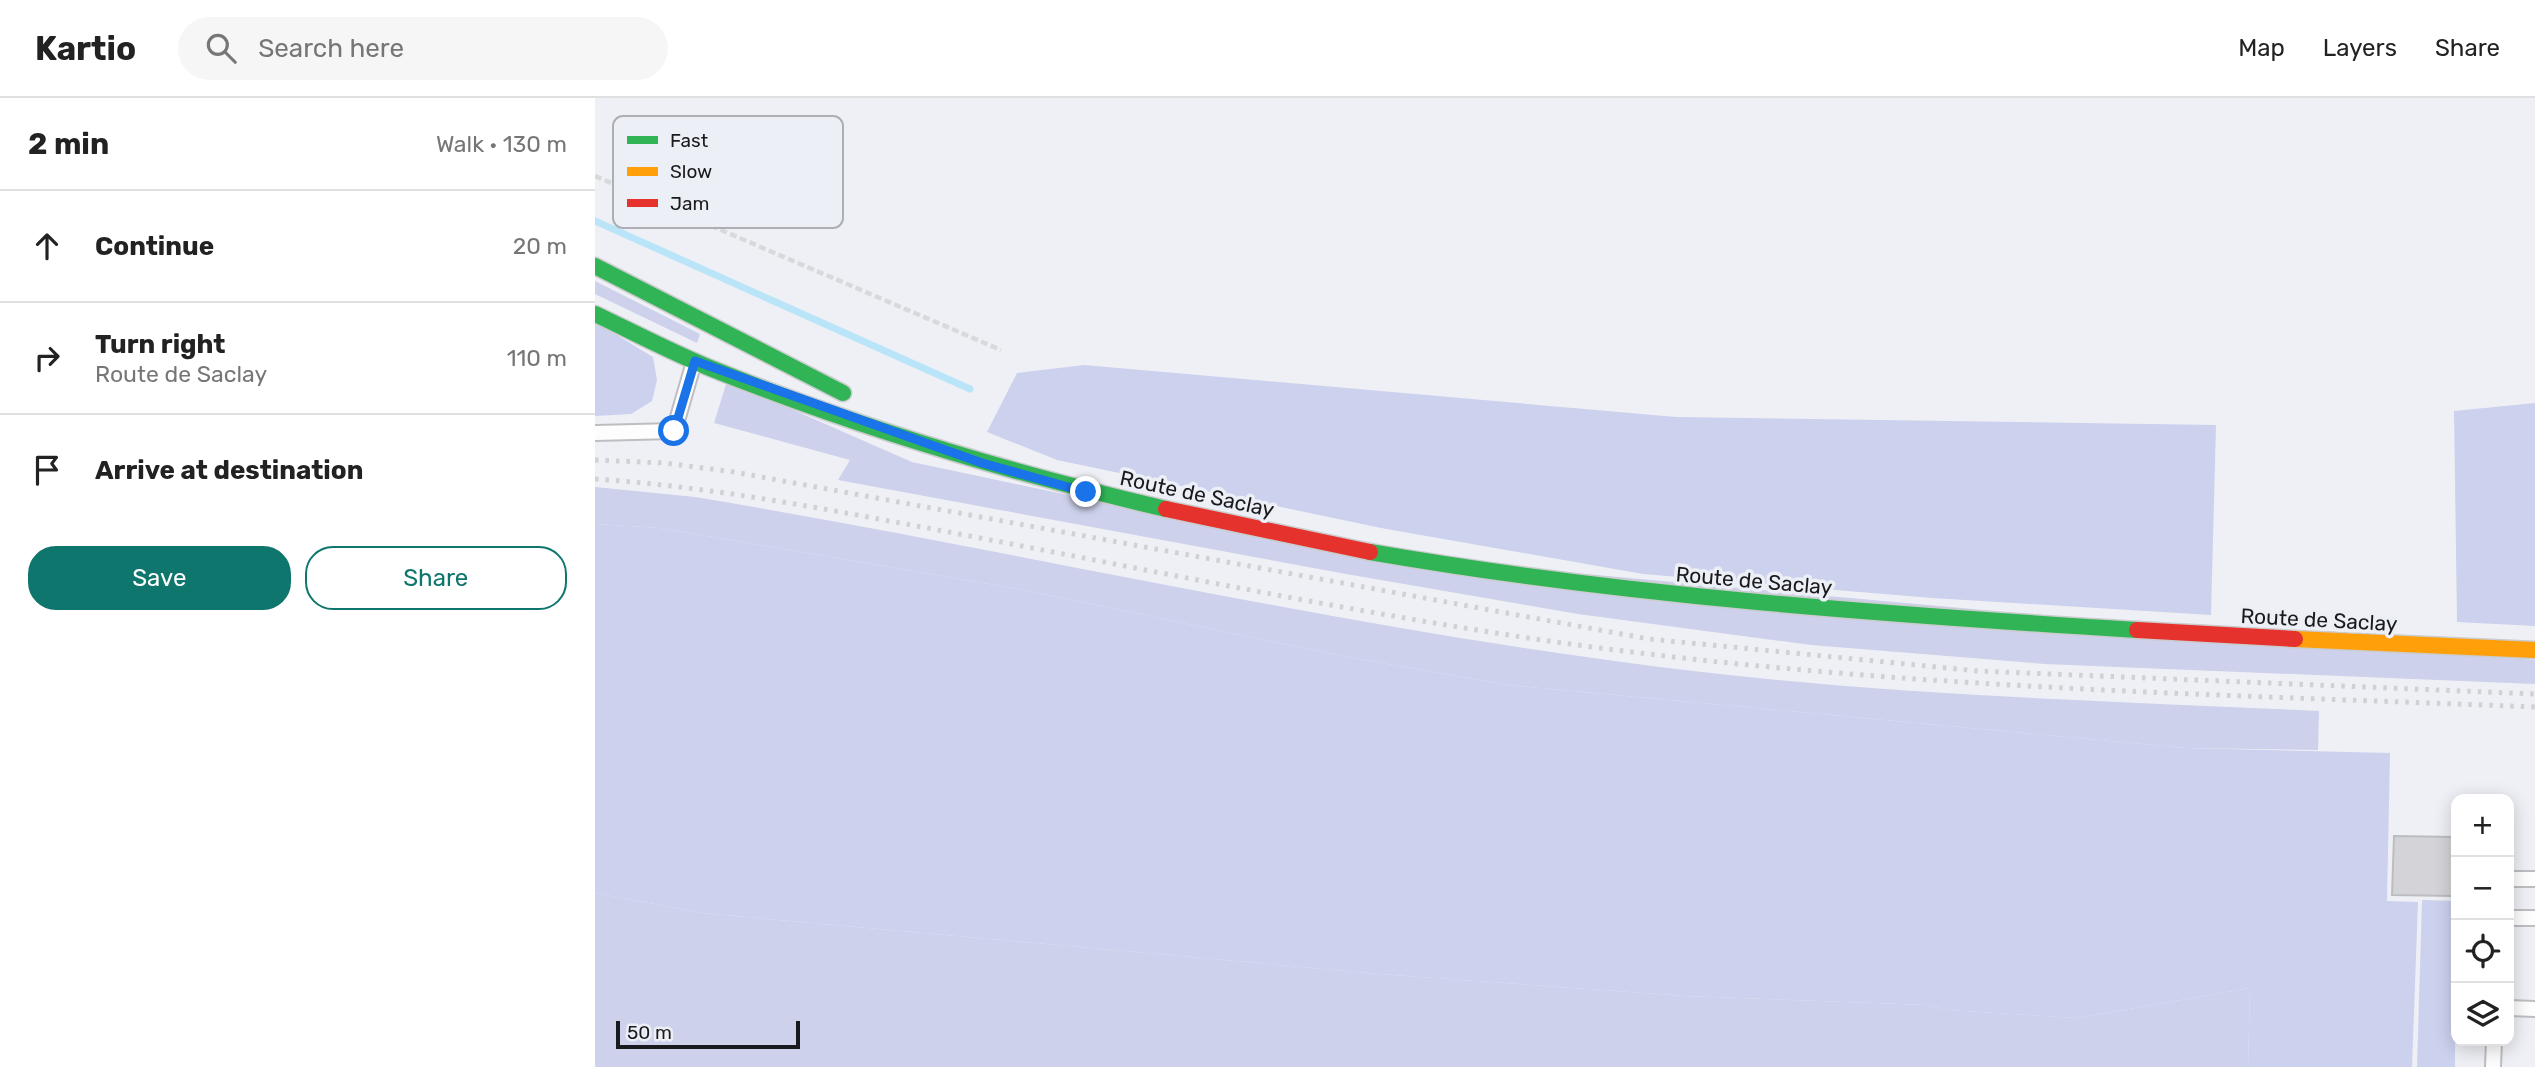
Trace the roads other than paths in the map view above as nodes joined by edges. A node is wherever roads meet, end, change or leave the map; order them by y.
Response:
1 (595, 266) edge
2 (595, 314) edge
3 (695, 361) junction
4 (859, 401) dead end
5 (884, 413) dead end
6 (595, 433) edge
7 (982, 463) junction
8 (2535, 650) edge
9 (2514, 879) edge
10 (2535, 879) edge
11 (2514, 918) edge
12 (2535, 918) edge
13 (2514, 1008) edge
14 (2535, 1009) edge
15 (2494, 1046) edge
16 (2493, 1067) edge

1 - 4 main road
2 - 3 main road, Route de Saclay
3 - 6 lane
3 - 7 main road, Route de Saclay
5 - 7 main road, Route de Saclay
7 - 8 main road, Route de Saclay
9 - 10 lane
11 - 12 lane
13 - 14 lane
15 - 16 lane

